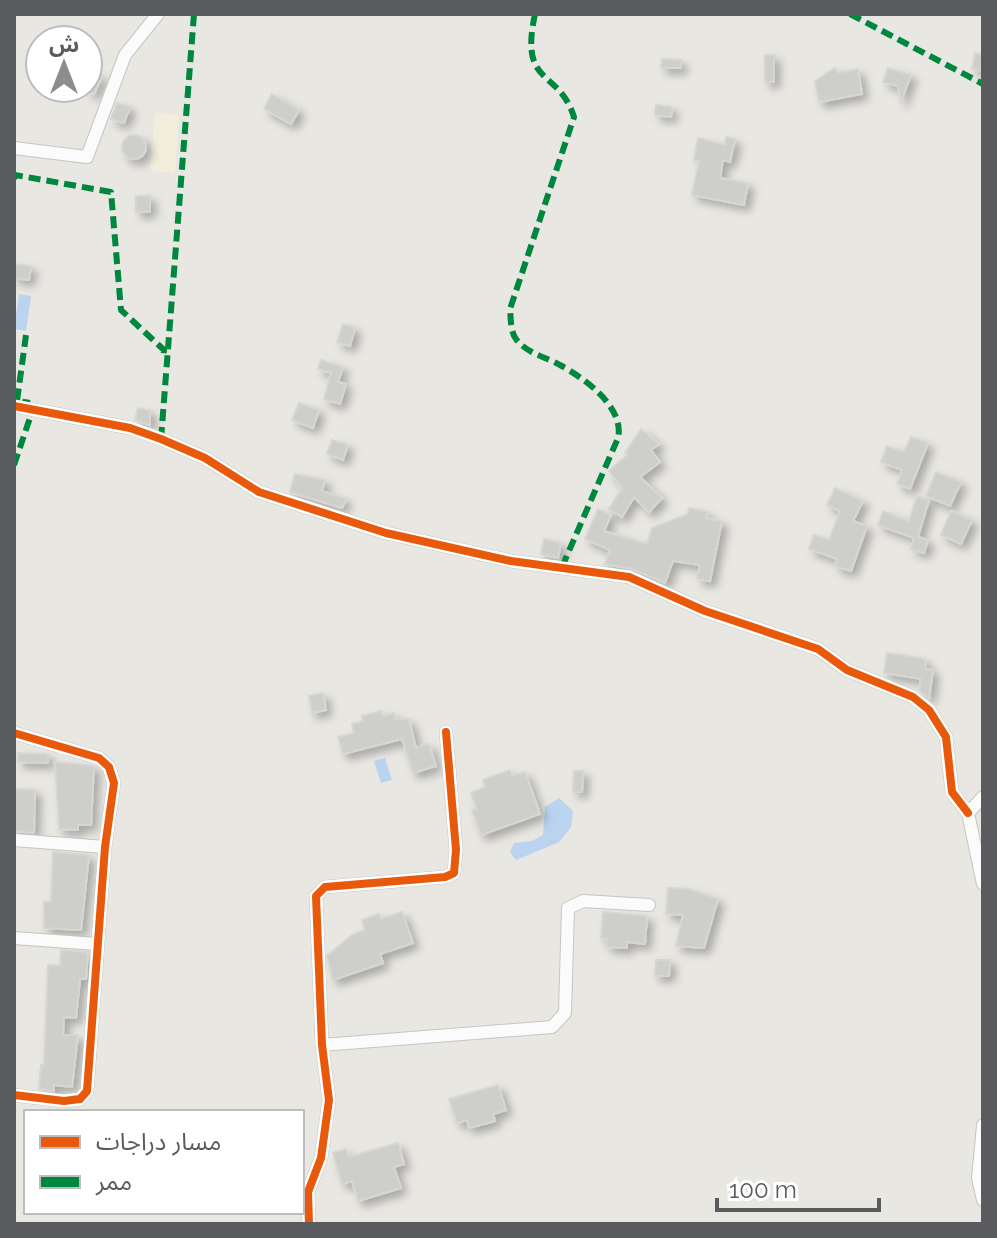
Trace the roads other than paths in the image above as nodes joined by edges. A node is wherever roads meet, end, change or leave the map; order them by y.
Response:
1 (158, 14) edge
2 (14, 148) edge
3 (14, 406) edge
4 (446, 732) dead end
5 (14, 733) edge
6 (983, 797) edge
7 (968, 813) junction
8 (14, 840) edge
9 (105, 847) junction
10 (983, 884) edge
11 (649, 905) dead end
12 (14, 938) edge
13 (96, 944) junction
14 (322, 1045) junction
15 (14, 1095) edge
16 (983, 1125) edge
17 (983, 1200) edge
18 (309, 1224) edge

1 - 2 street
3 - 7 street
4 - 14 street
5 - 9 street
6 - 7 street
7 - 10 street
8 - 9 street
9 - 13 street
11 - 14 street
12 - 13 street
13 - 15 street
14 - 18 street
16 - 17 street

